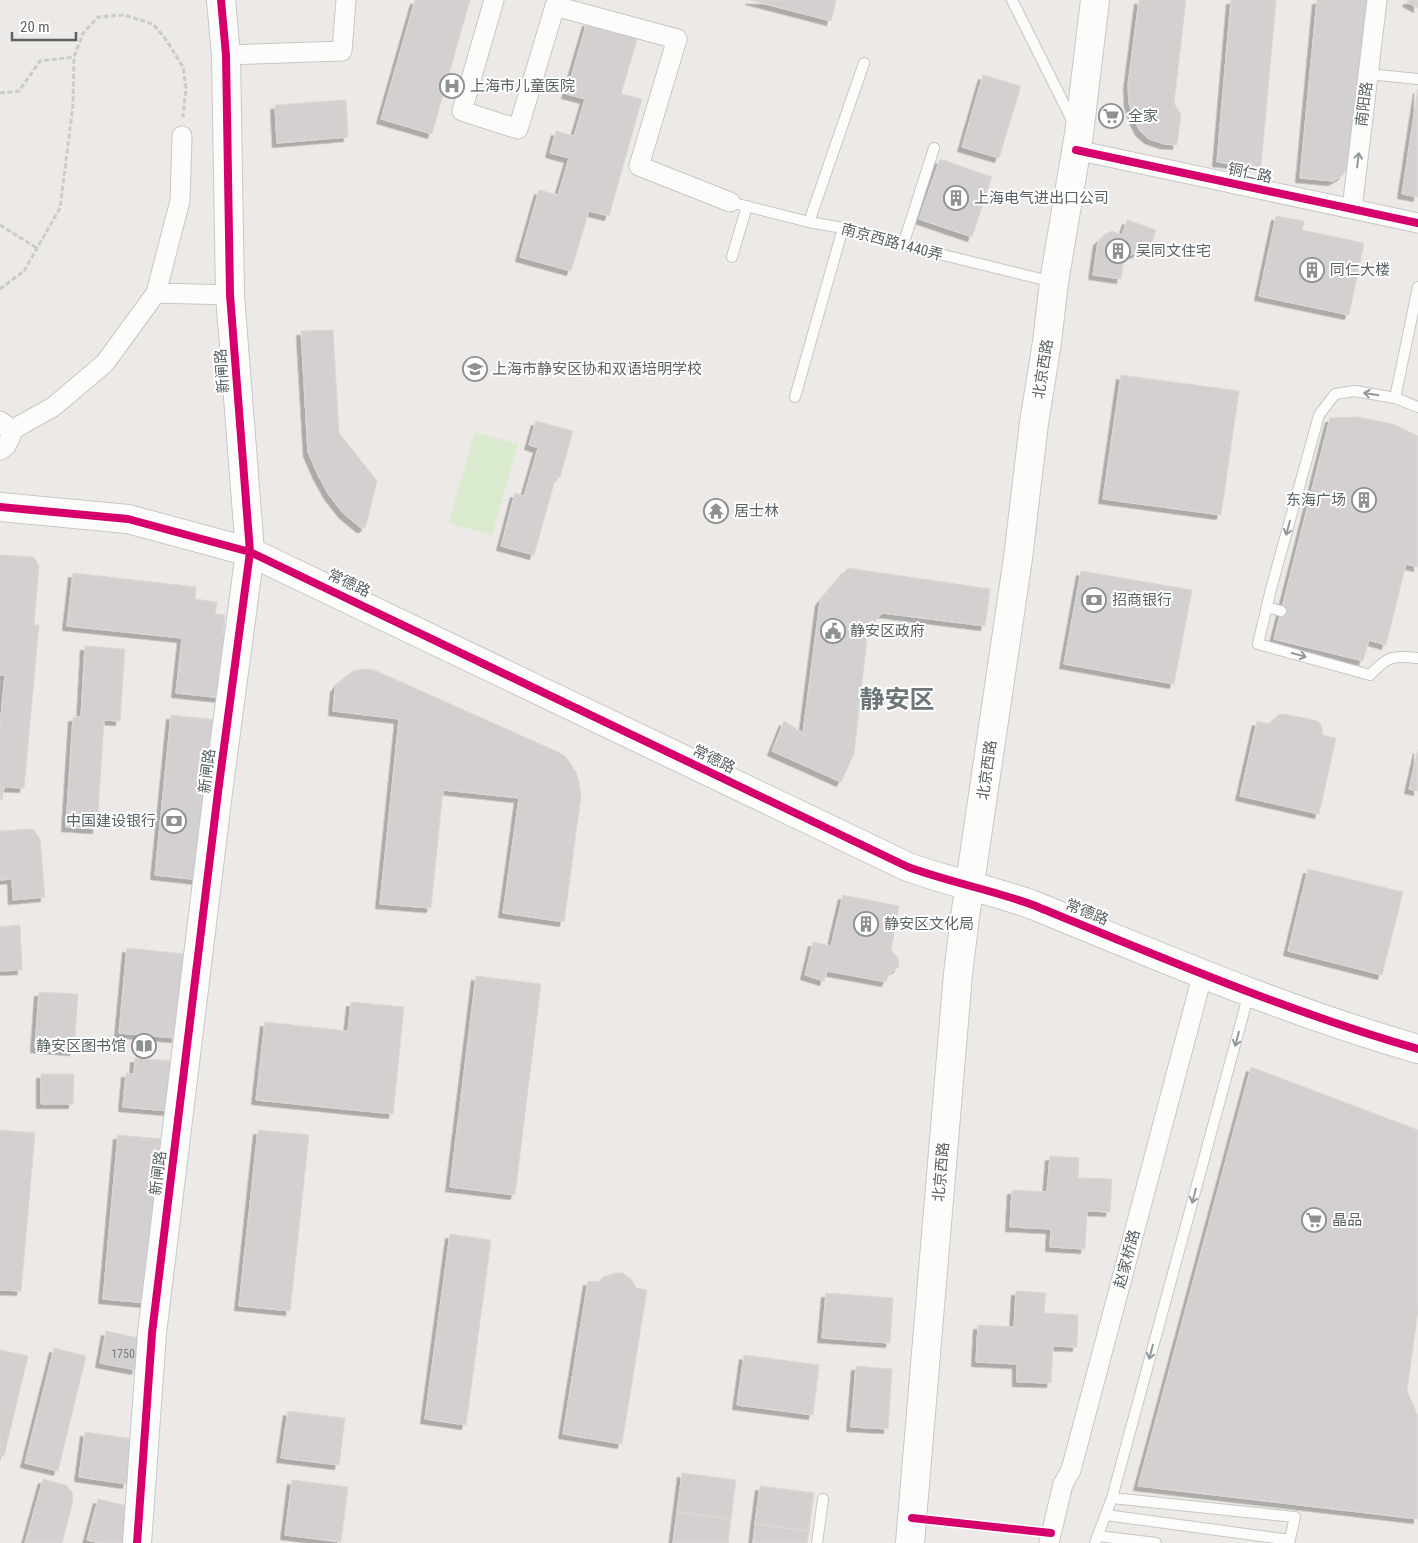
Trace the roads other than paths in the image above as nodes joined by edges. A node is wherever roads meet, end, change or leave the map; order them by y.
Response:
1 (221, 0) edge
2 (346, 0) edge
3 (494, 0) edge
4 (1012, 0) edge
5 (1095, 0) edge
6 (1377, 0) edge
7 (226, 55) junction
8 (864, 63) dead end
9 (1368, 74) junction
10 (1418, 79) edge
11 (182, 136) road end
12 (1077, 142) junction
13 (934, 148) dead end
14 (739, 204) junction
15 (1352, 209) junction
16 (809, 222) junction
17 (1418, 223) edge
18 (843, 228) junction
19 (903, 245) junction
20 (732, 257) dead end
21 (1054, 282) junction
22 (1418, 286) edge
23 (156, 293) junction
24 (230, 295) junction
25 (795, 397) dead end
26 (1394, 398) junction
27 (1418, 406) edge
28 (5, 426) edge
29 (0, 450) edge
30 (0, 507) edge
31 (250, 552) junction
32 (1267, 607) junction
33 (1281, 611) dead end
34 (1418, 658) edge
35 (970, 886) junction
36 (1203, 973) junction
37 (1250, 992) junction
38 (1418, 1049) edge
39 (1112, 1498) junction
40 (823, 1499) dead end
41 (1106, 1515) junction
42 (1097, 1539) edge
43 (1290, 1541) edge
44 (137, 1543) edge
45 (817, 1543) edge
46 (910, 1543) edge
47 (1049, 1543) edge
48 (1156, 1543) edge

1 - 7 main road, 新闸路
2 - 7 street
3 - 14 street
4 - 12 lane
5 - 12 main road, 北京西路
6 - 9 street, 南阳路
7 - 24 main road, 新闸路
8 - 16 lane
9 - 10 lane
15 -> 9 street, 南阳路
11 - 23 street
12 - 15 street, 铜仁路
12 - 21 main road, 北京西路
13 - 19 lane
14 - 16 lane, 南京西路1440弄
14 - 20 lane
15 - 17 street, 铜仁路
16 - 18 lane, 南京西路1440弄
18 - 19 lane, 南京西路1440弄
18 - 25 lane
19 - 21 lane, 南京西路1440弄
21 - 35 main road, 北京西路
22 - 26 lane
23 - 24 street
23 - 28 street
24 - 31 main road, 新闸路
26 - 27 lane
26 -> 32 lane
28 - 29 street
30 - 31 main road, 常德路
31 - 35 main road, 常德路
31 - 44 main road, 新闸路
32 - 33 lane
32 -> 34 lane
35 - 36 main road, 常德路
35 - 46 main road, 北京西路
36 - 37 main road, 常德路
36 - 47 street, 赵家桥路
37 - 38 main road, 常德路
37 -> 39 lane
39 - 41 lane
39 - 43 lane
40 - 45 lane
41 - 42 lane
41 - 43 lane
42 - 48 lane

